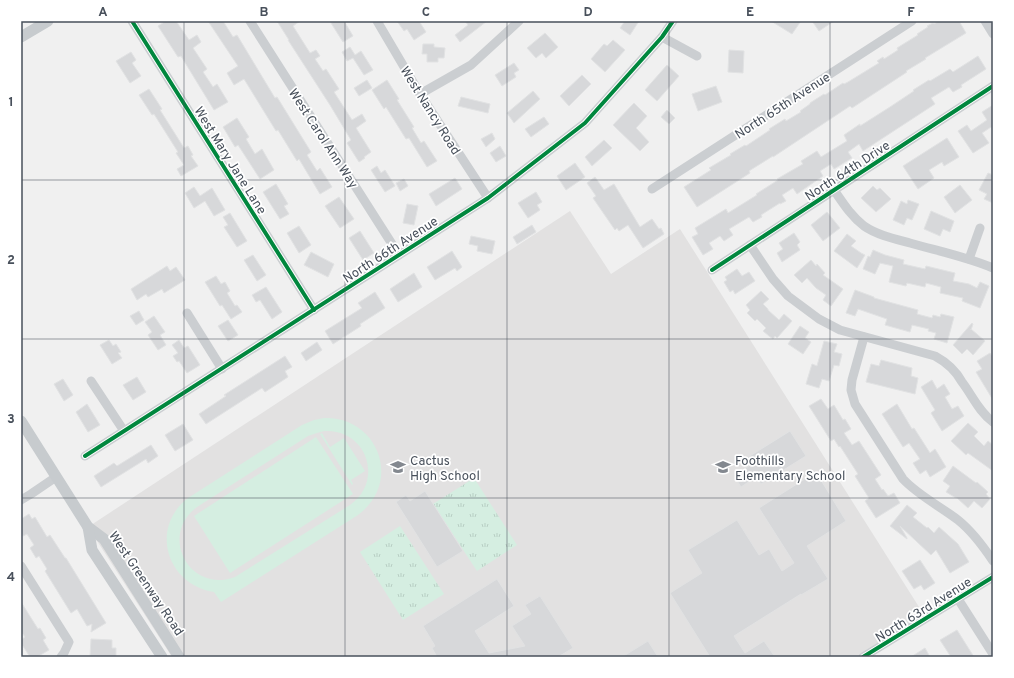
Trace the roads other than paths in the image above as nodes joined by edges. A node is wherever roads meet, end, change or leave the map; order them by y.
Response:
1 (48, 21) edge
2 (132, 21) edge
3 (250, 21) edge
4 (377, 21) edge
5 (519, 21) edge
6 (673, 21) edge
7 (912, 21) edge
8 (985, 21) edge
9 (993, 34) edge
10 (21, 37) edge
11 (662, 37) junction
12 (697, 56) dead end
13 (993, 86) edge
14 (420, 94) junction
15 (652, 189) dead end
16 (834, 190) junction
17 (488, 198) junction
18 (980, 228) dead end
19 (750, 245) junction
20 (399, 255) junction
21 (969, 259) junction
22 (993, 268) edge
23 (712, 270) dead end
24 (314, 310) junction
25 (187, 313) dead end
26 (864, 336) junction
27 (222, 369) junction
28 (92, 381) dead end
29 (21, 422) edge
30 (993, 422) edge
31 (124, 431) junction
32 (85, 456) dead end
33 (56, 477) junction
34 (21, 500) edge
35 (88, 527) junction
36 (993, 561) edge
37 (21, 566) edge
38 (993, 577) edge
39 (958, 599) junction
40 (993, 654) edge
41 (61, 657) edge
42 (162, 657) edge
43 (179, 657) edge
44 (863, 657) edge

1 - 10 main road
2 - 24 street, West Mary Jane Lane
3 - 20 street, West Carol Ann Way
4 - 14 street, West Nancy Road
5 - 14 street
6 - 11 street, North 66th Avenue
7 - 15 street, North 65th Avenue
8 - 9 street
11 - 12 street
11 - 17 street, North 66th Avenue
13 - 16 street, North 64th Drive
14 - 17 street, West Nancy Road
16 - 19 street, North 64th Drive
16 - 21 street
17 - 20 street, North 66th Avenue
18 - 21 street
19 - 23 street, North 64th Drive
19 - 26 street
20 - 24 street, North 66th Avenue
21 - 22 street
24 - 27 street, North 66th Avenue
25 - 27 street
26 - 30 street
26 - 36 street
27 - 31 street, North 66th Avenue
28 - 31 street
29 - 33 main road, West Greenway Road
31 - 32 street, North 66th Avenue
33 - 34 street
33 - 35 main road, West Greenway Road
35 - 42 main road, West Greenway Road
35 - 43 main road, West Greenway Road
37 - 41 street
38 - 39 street, North 63rd Avenue
39 - 40 street
39 - 44 street, North 63rd Avenue

